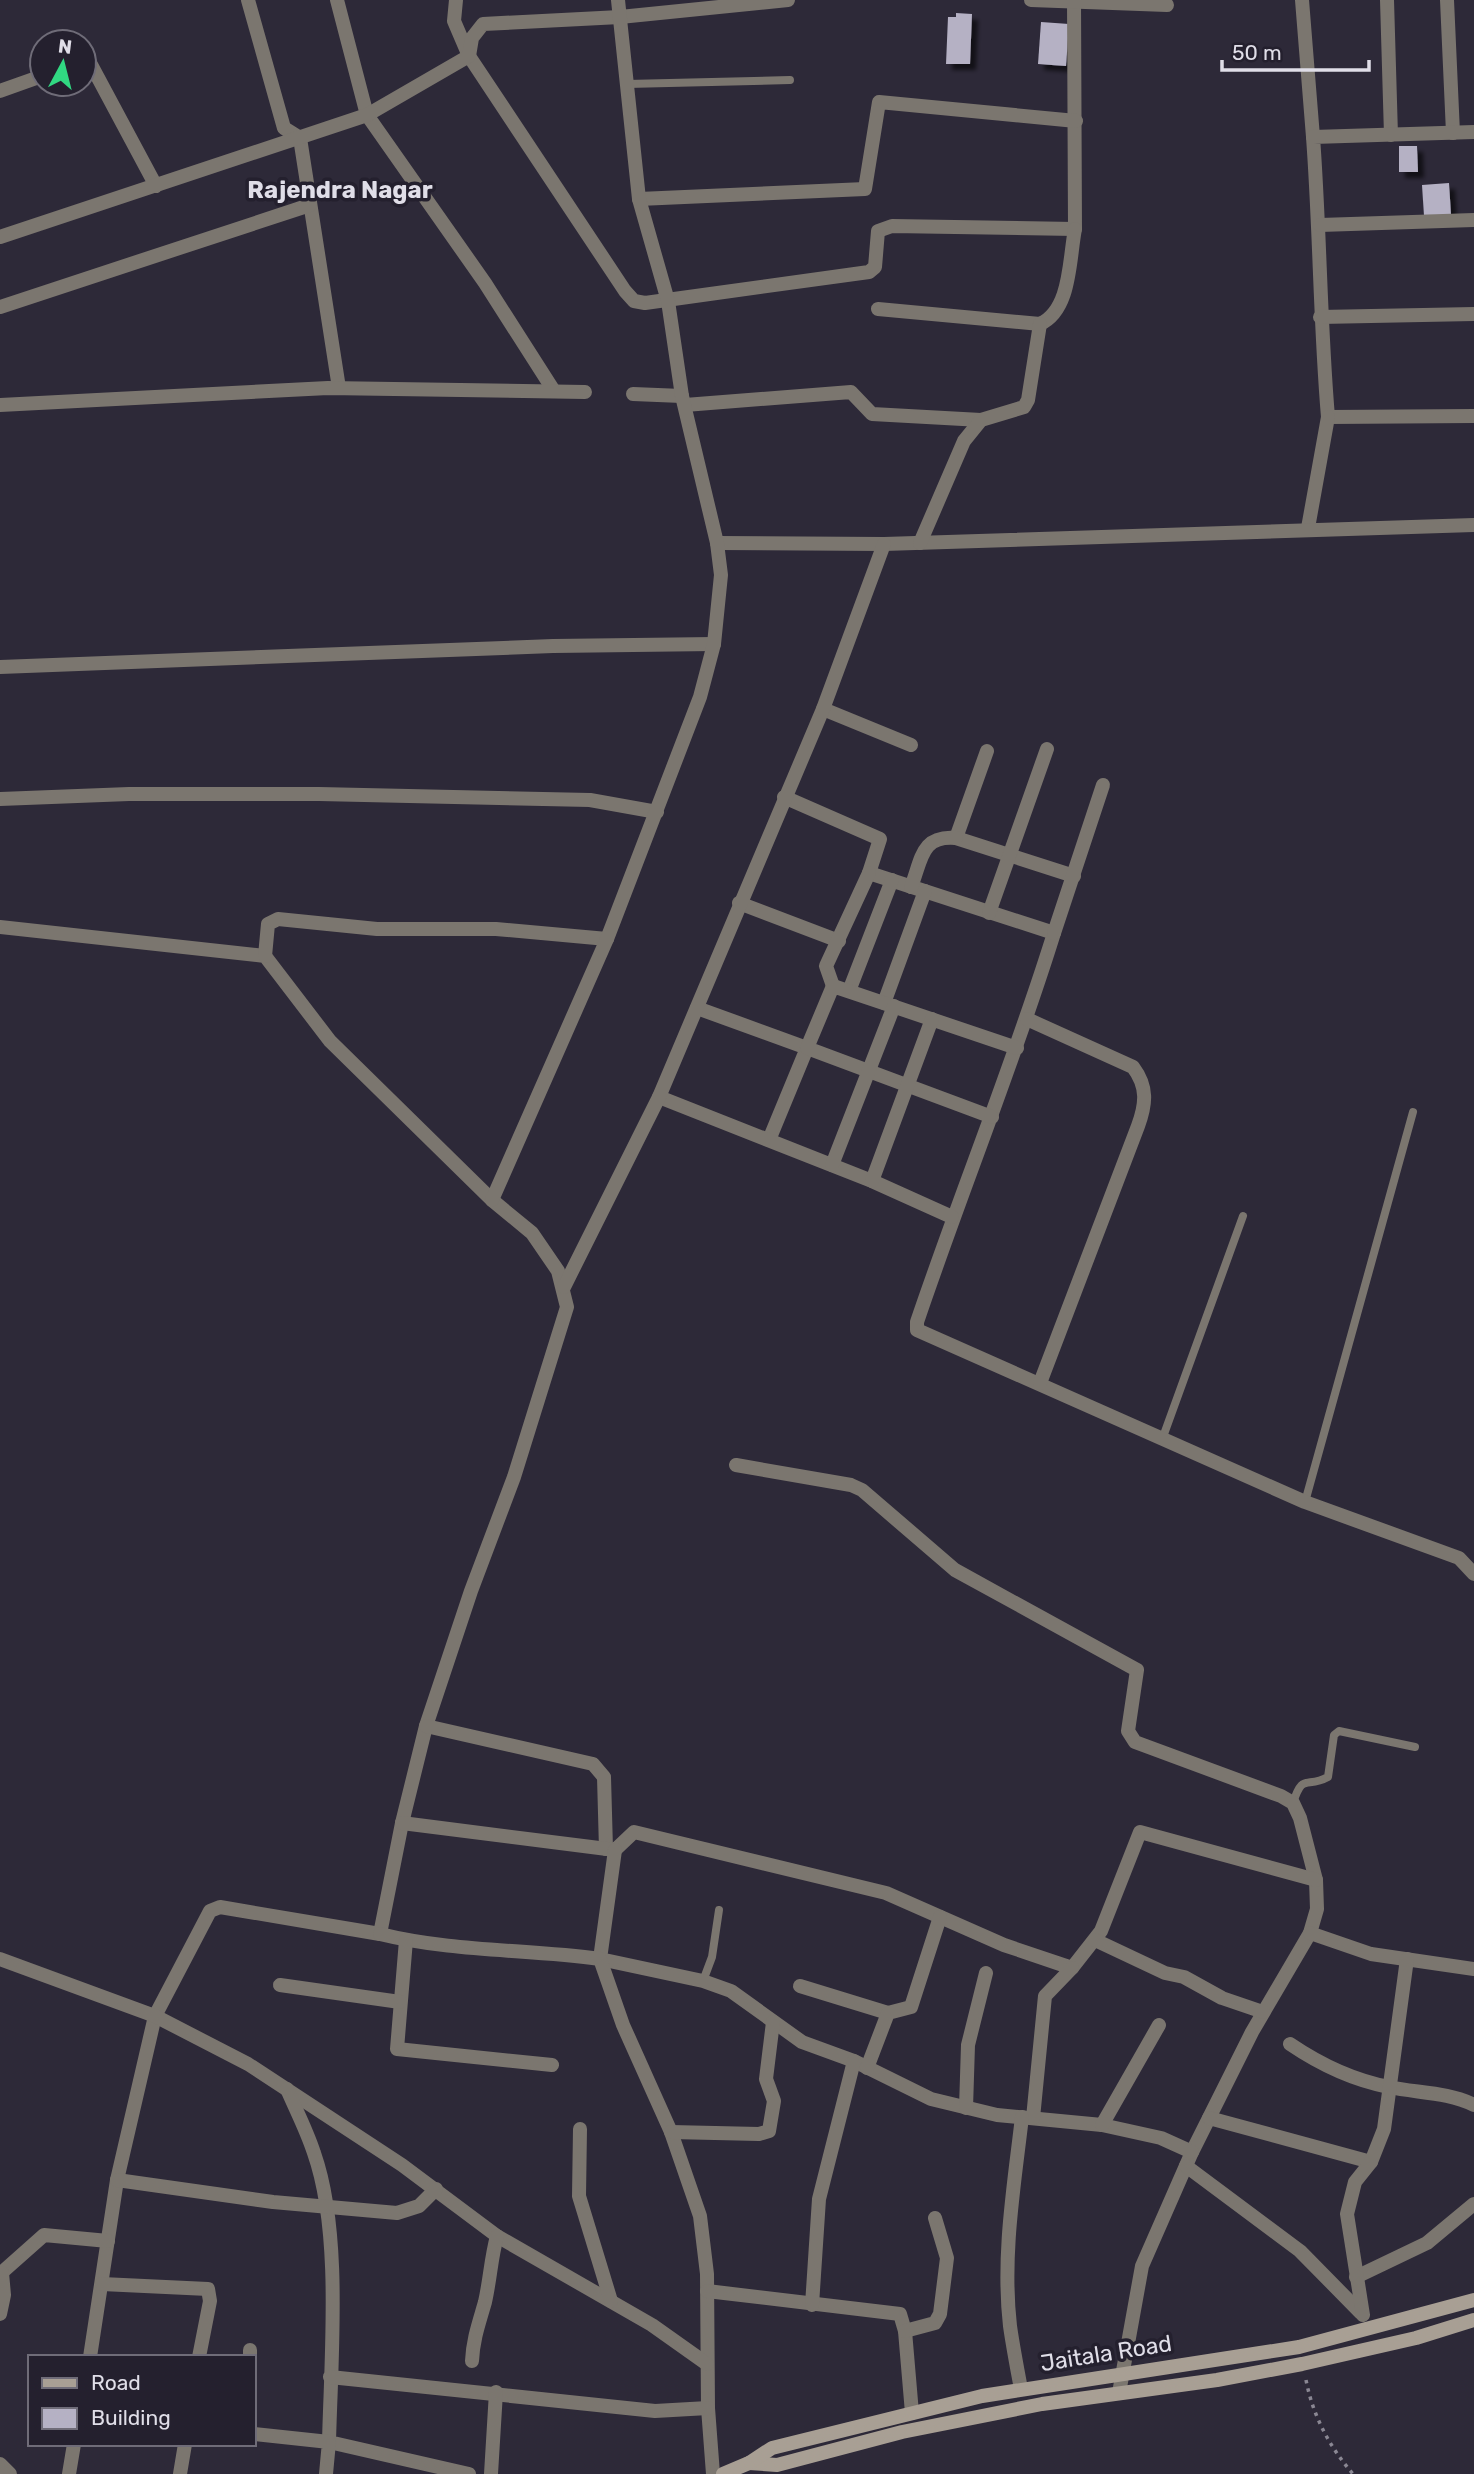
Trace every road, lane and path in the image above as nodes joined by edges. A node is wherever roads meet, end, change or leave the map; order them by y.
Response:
1 (248, 0) edge
2 (337, 0) edge
3 (456, 0) edge
4 (618, 0) edge
5 (784, 0) edge
6 (1031, 0) edge
7 (1303, 0) edge
8 (1387, 0) edge
9 (1447, 0) edge
10 (1074, 1) edge
11 (1167, 5) dead end
12 (620, 17) junction
13 (469, 56) junction
14 (98, 78) edge
15 (790, 80) dead end
16 (28, 81) edge
17 (627, 84) junction
18 (0, 91) edge
19 (367, 115) junction
20 (1076, 121) junction
21 (1474, 132) edge
22 (1453, 133) junction
23 (1391, 135) junction
24 (1313, 137) junction
25 (300, 138) junction
26 (156, 186) junction
27 (639, 199) junction
28 (310, 205) junction
29 (1474, 220) edge
30 (1320, 225) junction
31 (1075, 229) junction
32 (0, 237) edge
33 (668, 301) junction
34 (0, 307) edge
35 (878, 309) dead end
36 (1474, 314) edge
37 (1320, 317) junction
38 (1040, 324) junction
39 (339, 388) junction
40 (554, 391) junction
41 (585, 392) dead end
42 (633, 394) dead end
43 (684, 401) junction
44 (0, 405) edge
45 (1474, 416) edge
46 (1328, 417) junction
47 (981, 420) junction
48 (1474, 525) edge
49 (1308, 528) junction
50 (717, 543) junction
51 (920, 543) junction
52 (884, 544) junction
53 (714, 644) junction
54 (0, 667) edge
55 (823, 709) junction
56 (911, 745) dead end
57 (1047, 749) dead end
58 (988, 751) dead end
59 (1103, 785) dead end
60 (784, 797) junction
61 (0, 799) edge
62 (657, 812) junction
63 (956, 838) junction
64 (1010, 854) junction
65 (869, 873) junction
66 (1074, 876) junction
67 (892, 880) junction
68 (918, 889) junction
69 (739, 904) junction
70 (989, 913) junction
71 (0, 927) edge
72 (1054, 933) junction
73 (607, 939) junction
74 (839, 942) junction
75 (265, 956) junction
76 (833, 986) junction
77 (849, 991) junction
78 (889, 1005) junction
79 (696, 1008) junction
80 (932, 1019) junction
81 (1027, 1019) junction
82 (807, 1048) junction
83 (1017, 1048) junction
84 (869, 1070) junction
85 (909, 1086) junction
86 (659, 1097) junction
87 (1413, 1112) dead end
88 (992, 1117) junction
89 (769, 1140) junction
90 (832, 1165) junction
91 (872, 1181) junction
92 (492, 1200) junction
93 (1243, 1216) dead end
94 (952, 1217) junction
95 (564, 1287) junction
96 (1040, 1383) junction
97 (1163, 1437) junction
98 (736, 1465) dead end
99 (1305, 1502) junction
100 (1474, 1574) edge
101 (426, 1726) junction
102 (1415, 1748) dead end
103 (1293, 1804) junction
104 (401, 1823) junction
105 (611, 1849) junction
106 (1316, 1881) junction
107 (719, 1910) dead end
108 (940, 1917) junction
109 (1310, 1933) junction
110 (380, 1934) junction
111 (407, 1940) junction
112 (1095, 1940) junction
113 (0, 1959) edge
114 (600, 1959) junction
115 (1407, 1959) junction
116 (1072, 1968) junction
117 (1474, 1969) edge
118 (986, 1973) dead end
119 (703, 1981) junction
120 (280, 1985) dead end
121 (800, 1986) dead end
122 (400, 2002) junction
123 (1263, 2012) junction
124 (888, 2013) junction
125 (155, 2016) junction
126 (772, 2022) junction
127 (1159, 2025) dead end
128 (1290, 2044) dead end
129 (552, 2065) dead end
130 (860, 2065) junction
131 (1390, 2087) junction
132 (287, 2089) junction
133 (1474, 2105) edge
134 (966, 2108) junction
135 (1028, 2118) junction
136 (1209, 2118) junction
137 (1102, 2125) junction
138 (580, 2129) dead end
139 (671, 2132) junction
140 (1189, 2159) junction
141 (1371, 2162) junction
142 (117, 2180) junction
143 (436, 2189) junction
144 (1474, 2204) edge
145 (325, 2205) junction
146 (935, 2218) dead end
147 (498, 2236) junction
148 (108, 2241) junction
149 (1, 2274) edge
150 (1356, 2277) junction
151 (102, 2284) junction
152 (707, 2291) junction
153 (1474, 2300) edge
154 (611, 2301) junction
155 (812, 2305) junction
156 (0, 2314) edge
157 (1363, 2315) junction
158 (1474, 2320) edge
159 (1370, 2329) junction
160 (905, 2331) junction
161 (90, 2355) edge
162 (199, 2355) edge
163 (472, 2361) dead end
164 (707, 2364) junction
165 (1302, 2364) junction
166 (1123, 2373) junction
167 (330, 2377) junction
168 (1021, 2389) junction
169 (496, 2392) junction
170 (1119, 2393) junction
171 (708, 2409) junction
172 (912, 2413) junction
173 (256, 2434) edge
174 (329, 2442) junction
175 (74, 2446) edge
176 (185, 2446) edge
177 (772, 2448) junction
178 (749, 2463) junction
179 (0, 2464) edge
180 (778, 2470) edge
181 (9, 2474) edge
182 (69, 2474) edge
183 (180, 2474) edge
184 (327, 2474) edge
185 (469, 2474) edge
186 (491, 2474) edge
187 (713, 2474) edge
188 (723, 2474) edge
189 (1353, 2474) edge

1 - 25 street
2 - 19 street
3 - 13 street
4 - 12 street
5 - 12 street
6 - 10 street
7 - 24 street
8 - 23 street
9 - 22 street
10 - 11 street
10 - 20 street
12 - 13 street
12 - 17 street
13 - 19 street
13 - 33 street
14 - 26 street
15 - 17 lane
16 - 18 street
17 - 27 street
19 - 25 street
19 - 40 street
20 - 27 street
20 - 31 street
21 - 22 street
22 - 23 street
23 - 24 street
24 - 30 street
25 - 26 street
25 - 28 street
26 - 32 street
27 - 33 street
28 - 34 street
28 - 39 street
29 - 30 street
30 - 37 street
31 - 33 street
31 - 38 street
33 - 43 street
35 - 38 street
36 - 37 street
37 - 46 street
38 - 47 street
39 - 40 street
39 - 44 street
40 - 41 street
42 - 43 street
43 - 47 street
43 - 50 street
45 - 46 street
46 - 49 street
47 - 51 street
48 - 49 street
49 - 51 street
50 - 52 street
50 - 53 street
51 - 52 street
52 - 55 street
53 - 54 street
53 - 62 street
55 - 56 street
55 - 60 street
57 - 64 street
58 - 63 street
59 - 66 street
60 - 65 street
60 - 69 street
61 - 62 street
62 - 73 street
63 - 64 street
63 - 68 street
64 - 66 street
64 - 70 street
65 - 67 street
65 - 74 street
66 - 72 street
67 - 68 street
67 - 77 street
68 - 70 street
68 - 78 street
69 - 74 street
69 - 79 street
70 - 72 street
71 - 75 street
72 - 81 street
73 - 75 street
73 - 92 street
74 - 76 street
75 - 92 street
76 - 77 street
76 - 82 street
77 - 78 street
78 - 80 street
78 - 84 street
79 - 82 street
79 - 86 street
80 - 83 street
80 - 85 street
81 - 83 street
81 - 96 street
82 - 84 street
82 - 89 street
83 - 88 street
84 - 85 street
84 - 90 street
85 - 88 street
85 - 91 street
86 - 89 street
86 - 95 street
87 - 99 lane
88 - 94 street
89 - 90 street
90 - 91 street
91 - 94 street
92 - 95 street
93 - 97 lane
94 - 96 street
95 - 101 street
96 - 97 street
97 - 99 street
98 - 103 street
99 - 100 street
101 - 104 street
101 - 105 street
102 - 103 lane
103 - 106 street
104 - 105 street
104 - 110 street
105 - 108 street
105 - 114 street
106 - 109 street
106 - 112 street
107 - 119 lane
108 - 116 street
108 - 124 street
109 - 115 street
109 - 123 street
110 - 111 street
110 - 125 street
111 - 114 street
111 - 122 street
112 - 116 street
112 - 123 street
113 - 125 street
114 - 119 street
114 - 139 street
115 - 117 street
115 - 131 street
116 - 135 street
118 - 134 street
119 - 126 street
120 - 122 street
121 - 124 street
122 - 129 street
123 - 136 street
124 - 130 street
125 - 132 street
125 - 142 street
126 - 130 street
126 - 139 street
127 - 137 street
128 - 131 street
130 - 134 street
130 - 155 street
131 - 133 street
131 - 141 street
132 - 143 street
132 - 145 street
134 - 135 street
135 - 137 street
135 - 168 street
136 - 140 street
136 - 141 street
137 - 140 street
138 - 154 street
139 - 152 street
140 - 157 street
140 - 166 street
141 - 150 street
142 - 145 street
142 - 148 street
143 - 145 street
143 - 147 street
144 - 150 street
145 - 167 street
146 - 160 street
147 - 154 street
147 - 163 street
148 - 149 street
148 - 151 street
149 - 156 street
150 - 157 street
151 - 161 street
151 - 162 street
152 - 155 street
152 - 164 street
153 - 159 street, Jaitala Road
154 - 164 street
155 - 160 street
157 - 159 street
158 - 165 street, Jaitala Road
159 - 166 street, Jaitala Road
160 - 172 street
164 - 171 street
165 - 170 street, Jaitala Road
165 - 189 path
166 - 168 street, Jaitala Road
166 - 170 street
167 - 169 street
167 - 174 street
168 - 172 street, Jaitala Road
169 - 171 street
169 - 186 street
170 - 180 street, Jaitala Road
171 - 187 street
172 - 177 street, Jaitala Road
173 - 174 street
174 - 184 street
174 - 185 street
175 - 182 street
176 - 183 street
177 - 178 street, Jaitala Road
177 - 180 street
178 - 180 street, Jaitala Road
178 - 188 street, Jaitala Road
179 - 181 street

